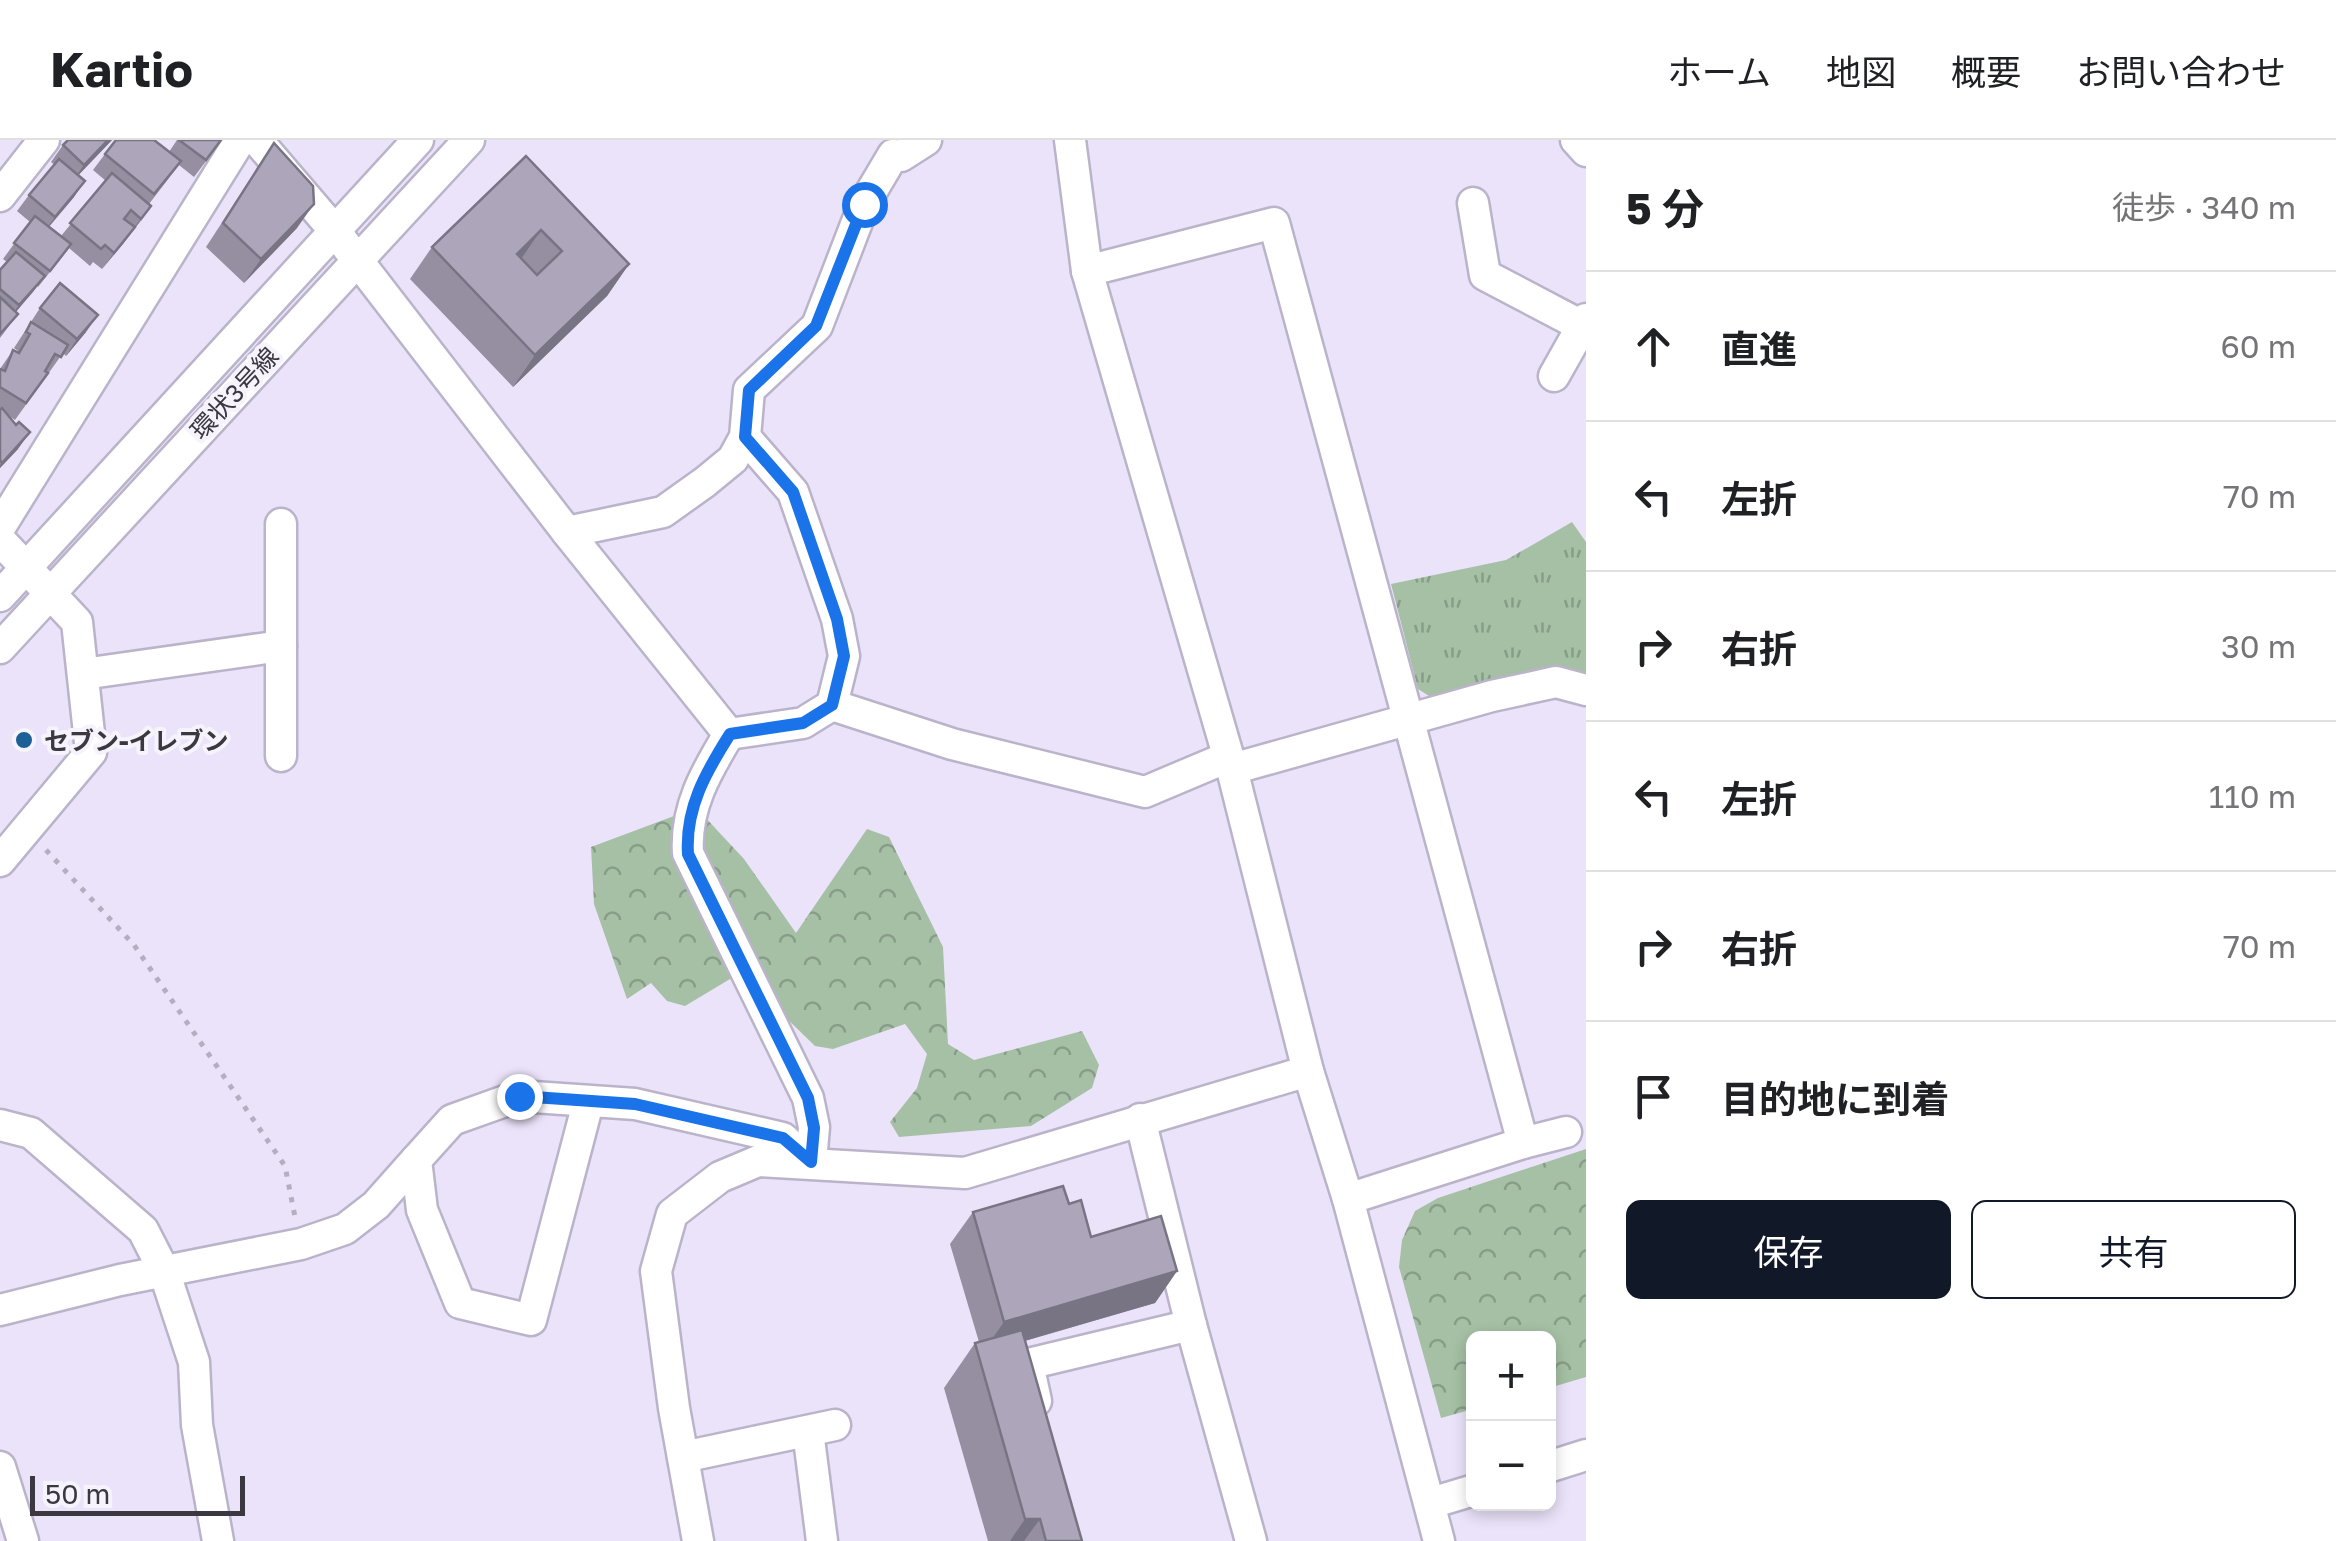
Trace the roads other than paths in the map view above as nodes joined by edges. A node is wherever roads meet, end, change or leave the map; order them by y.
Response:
1 (44, 140) edge
2 (240, 140) edge
3 (256, 140) edge
4 (418, 140) edge
5 (469, 140) edge
6 (926, 140) edge
7 (1070, 140) edge
8 (1576, 140) edge
9 (885, 148) edge
10 (1586, 151) edge
11 (0, 196) edge
12 (1473, 203) dead end
13 (334, 230) junction
14 (357, 260) junction
15 (1087, 271) junction
16 (1584, 323) edge
17 (1554, 376) dead end
18 (745, 437) junction
19 (281, 524) dead end
20 (0, 527) edge
21 (567, 532) junction
22 (0, 540) edge
23 (26, 568) junction
24 (49, 594) junction
25 (0, 596) edge
26 (281, 646) junction
27 (0, 648) edge
28 (82, 674) junction
29 (1586, 690) edge
30 (832, 705) junction
31 (1406, 720) junction
32 (730, 734) junction
33 (281, 756) dead end
34 (1230, 763) junction
35 (0, 861) edge
36 (1308, 1071) junction
37 (588, 1103) junction
38 (1140, 1119) junction
39 (0, 1126) edge
40 (1566, 1132) dead end
41 (1523, 1143) junction
42 (416, 1160) junction
43 (809, 1162) junction
44 (1348, 1199) junction
45 (164, 1271) junction
46 (0, 1310) edge
47 (1191, 1325) junction
48 (1044, 1435) edge
49 (1586, 1455) edge
50 (683, 1456) junction
51 (1556, 1464) edge
52 (0, 1467) edge
53 (1466, 1492) edge
54 (1431, 1503) junction
55 (23, 1541) edge
56 (218, 1541) edge
57 (698, 1541) edge
58 (822, 1541) edge
59 (1251, 1541) edge
60 (1439, 1541) edge

1 - 11 street
2 - 20 street
3 - 13 street
4 - 13 street, 環状3号線
5 - 14 street, 環状3号線
6 - 9 street
7 - 15 street
8 - 10 street
9 - 18 street
12 - 16 street
13 - 14 street
13 - 23 street, 環状3号線
14 - 21 street
14 - 24 street, 環状3号線
15 - 31 street
15 - 34 street
16 - 17 street
18 - 21 street
18 - 30 street
19 - 26 street
21 - 32 street
22 - 23 street
23 - 24 street
23 - 25 street, 環状3号線
24 - 27 street, 環状3号線
24 - 28 street
26 - 28 street
26 - 33 street
28 - 35 street
29 - 31 street
30 - 32 street
30 - 34 street
31 - 34 street
31 - 41 street
32 - 43 street
34 - 36 street
36 - 38 street
36 - 44 street
37 - 42 street
37 - 42 street
37 - 43 street
38 - 43 street
38 - 47 street
39 - 45 street
40 - 41 street
41 - 44 street
42 - 45 street
43 - 50 street
44 - 54 street
45 - 46 street
45 - 56 street
47 - 48 street
47 - 59 street
49 - 51 street
50 - 57 street
50 - 58 street
52 - 55 street
53 - 54 street
54 - 60 street

